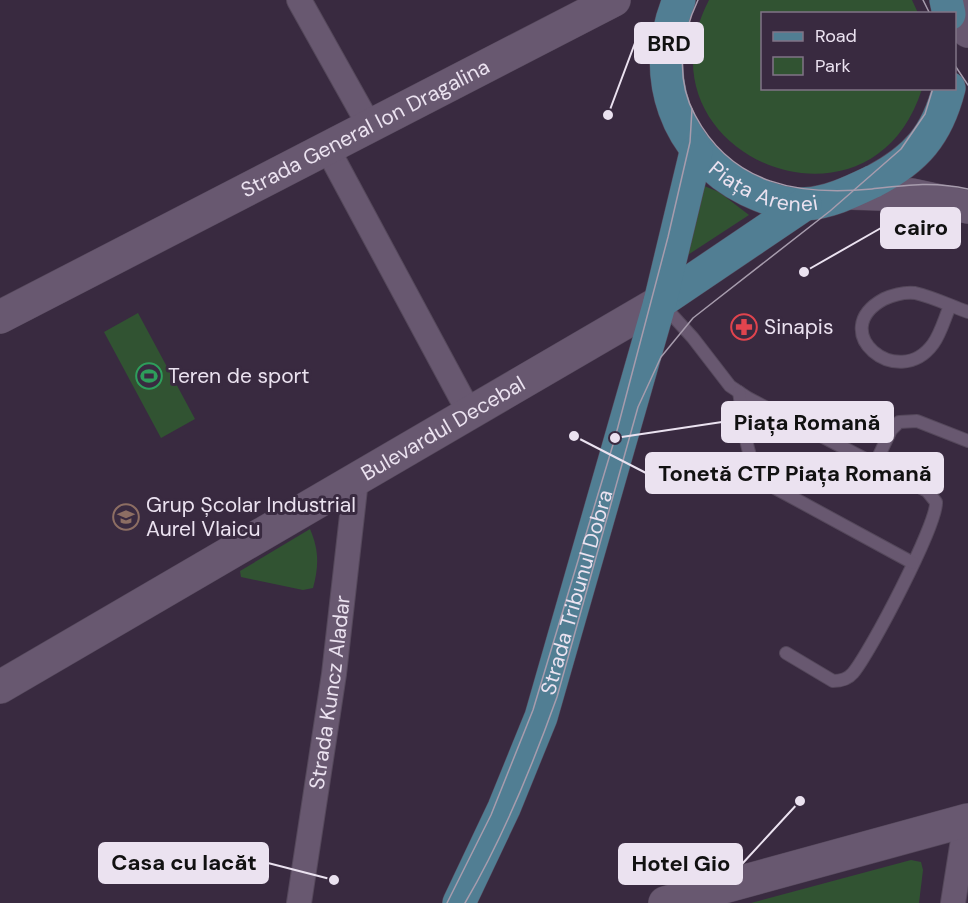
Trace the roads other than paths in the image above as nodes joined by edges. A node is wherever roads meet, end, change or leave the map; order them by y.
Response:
1 (300, 0) edge
2 (614, 0) edge
3 (679, 0) edge
4 (956, 13) edge
5 (968, 32) edge
6 (948, 90) edge
7 (369, 125) junction
8 (327, 148) junction
9 (696, 152) junction
10 (849, 193) junction
11 (805, 204) junction
12 (968, 207) edge
13 (660, 302) junction
14 (950, 306) junction
15 (968, 312) edge
16 (0, 317) edge
17 (739, 392) junction
18 (469, 412) junction
19 (968, 441) edge
20 (875, 464) junction
21 (356, 480) junction
22 (914, 563) junction
23 (786, 653) dead end
24 (0, 687) edge
25 (967, 820) edge
26 (299, 903) edge
27 (459, 903) edge
28 (665, 903) edge
29 (953, 903) edge

1 - 7 street
2 - 7 street, Strada General Ion Dragalina
3 - 9 main road, Piața Arenei
4 - 5 street
6 - 10 main road, Piața Arenei
7 - 8 street, Strada General Ion Dragalina
8 - 16 street, Strada General Ion Dragalina
8 - 18 street
9 - 11 main road, Piața Arenei
9 - 13 main road
10 - 11 main road, Piața Arenei
10 - 12 street
11 - 13 main road
13 - 17 lane
13 - 18 street, Bulevardul Decebal
13 - 27 main road, Strada Tribunul Dobra
14 - 14 lane
14 - 15 lane
17 - 20 lane
17 - 22 lane
18 - 21 street, Bulevardul Decebal
19 - 20 lane
20 - 22 lane
21 - 24 street, Bulevardul Decebal
21 - 26 street, Strada Kuncz Aladar
22 - 23 lane
25 - 28 street
25 - 29 street

